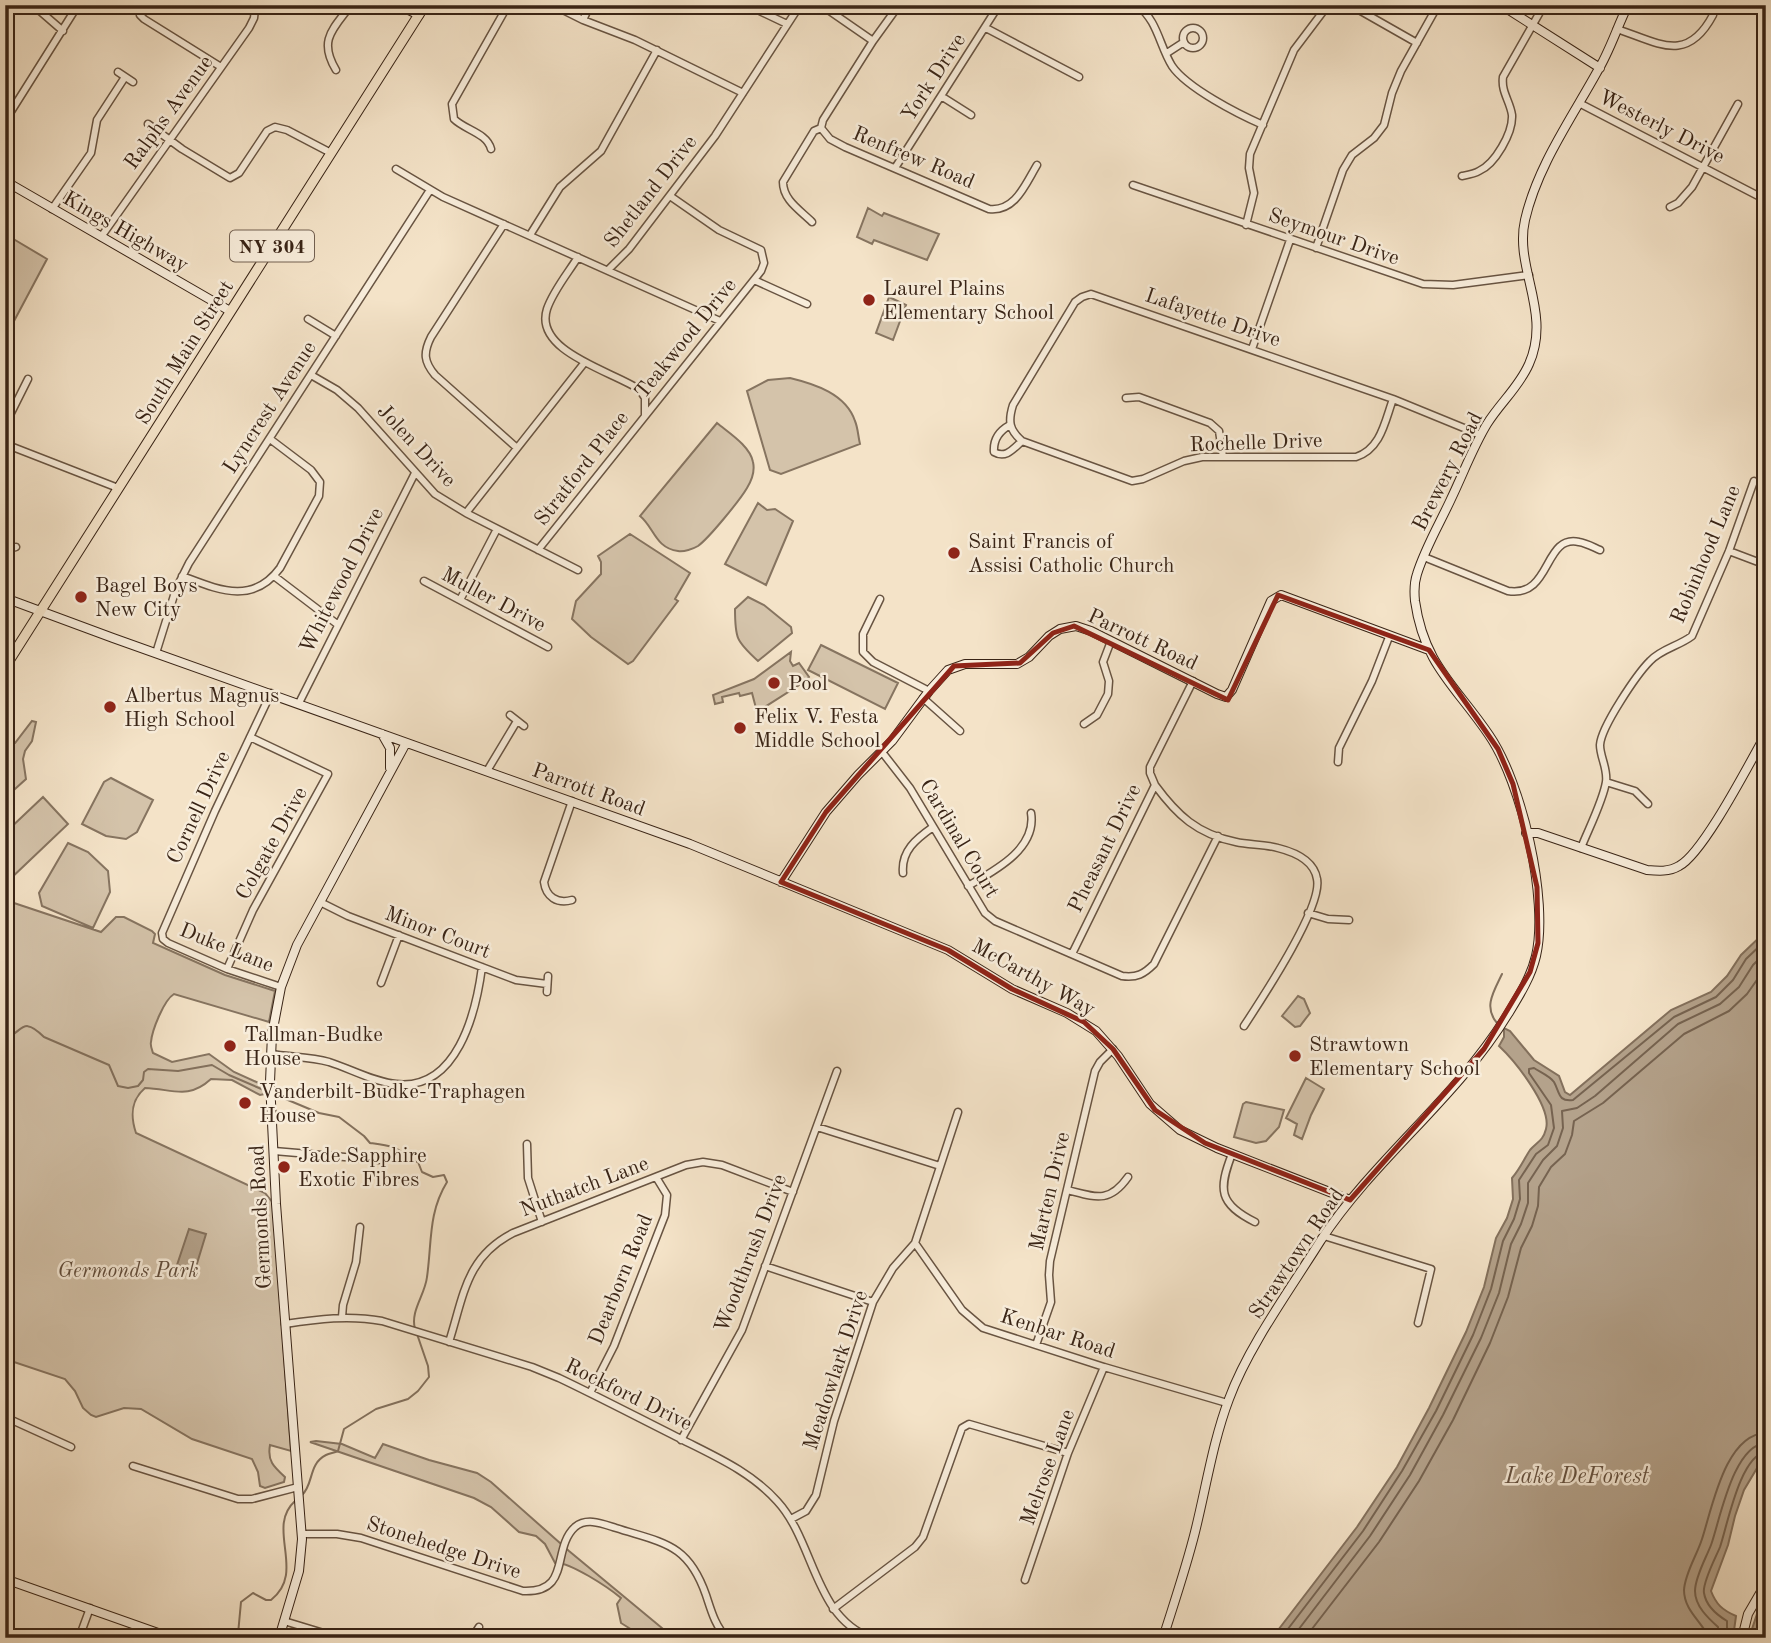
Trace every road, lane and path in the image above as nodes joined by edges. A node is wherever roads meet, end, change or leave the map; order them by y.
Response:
1 (33, 5) edge
2 (78, 5) edge
3 (144, 5) edge
4 (251, 5) edge
5 (351, 5) edge
6 (398, 5) edge
7 (425, 5) edge
8 (508, 5) edge
9 (553, 5) edge
10 (590, 5) edge
11 (747, 5) edge
12 (800, 5) edge
13 (821, 5) edge
14 (899, 5) edge
15 (999, 5) edge
16 (1137, 5) edge
17 (1438, 5) edge
18 (1501, 5) edge
19 (1544, 5) edge
20 (1628, 5) edge
21 (1323, 7) edge
22 (419, 15) junction
23 (1713, 15) dead end
24 (583, 20) junction
25 (787, 24) junction
26 (1532, 25) junction
27 (986, 28) junction
28 (1617, 29) junction
29 (63, 31) junction
30 (873, 41) junction
31 (1184, 42) dead end
32 (1417, 43) junction
33 (657, 50) junction
34 (1167, 53) junction
35 (221, 67) junction
36 (1600, 68) junction
37 (336, 69) dead end
38 (118, 72) dead end
39 (125, 77) junction
40 (1079, 77) dead end
41 (133, 82) dead end
42 (743, 93) junction
43 (941, 96) junction
44 (1579, 103) junction
45 (1738, 104) dead end
46 (971, 115) dead end
47 (5, 121) edge
48 (148, 124) dead end
49 (1263, 125) junction
50 (821, 128) junction
51 (169, 140) junction
52 (491, 149) dead end
53 (331, 153) junction
54 (1037, 165) dead end
55 (1703, 166) junction
56 (895, 168) junction
57 (396, 169) dead end
58 (1462, 176) dead end
59 (5, 181) edge
60 (1133, 186) dead end
61 (430, 190) junction
62 (670, 195) junction
63 (1766, 200) edge
64 (1670, 207) dead end
65 (52, 209) junction
66 (812, 222) dead end
67 (504, 224) junction
68 (1246, 225) junction
69 (530, 235) junction
70 (101, 237) junction
71 (1290, 240) junction
72 (1316, 248) junction
73 (578, 257) junction
74 (608, 270) junction
75 (1529, 275) junction
76 (754, 280) junction
77 (807, 304) dead end
78 (230, 311) junction
79 (308, 318) dead end
80 (720, 321) junction
81 (336, 336) junction
82 (1252, 349) junction
83 (586, 362) junction
84 (311, 375) junction
85 (28, 379) dead end
86 (1126, 397) dead end
87 (1392, 399) junction
88 (644, 417) junction
89 (5, 425) edge
90 (1010, 425) junction
91 (1481, 435) junction
92 (270, 439) junction
93 (1022, 441) junction
94 (5, 444) edge
95 (517, 448) junction
96 (1223, 457) junction
97 (415, 473) junction
98 (1754, 481) dead end
99 (118, 488) junction
100 (466, 513) junction
101 (497, 529) junction
102 (16, 547) dead end
103 (5, 550) edge
104 (538, 550) junction
105 (1600, 550) dead end
106 (1729, 551) junction
107 (1424, 556) junction
108 (1766, 565) edge
109 (578, 570) dead end
110 (182, 576) junction
111 (274, 576) junction
112 (424, 581) dead end
113 (5, 598) edge
114 (880, 599) dead end
115 (460, 600) junction
116 (41, 611) junction
117 (337, 624) junction
118 (1390, 637) junction
119 (1111, 641) junction
120 (548, 648) dead end
121 (1429, 650) junction
122 (156, 653) junction
123 (5, 667) edge
124 (1193, 681) junction
125 (271, 693) junction
126 (926, 695) junction
127 (299, 703) junction
128 (510, 715) dead end
129 (517, 721) junction
130 (1084, 724) dead end
131 (524, 726) dead end
132 (960, 731) dead end
133 (379, 733) junction
134 (1766, 734) edge
135 (250, 737) junction
136 (406, 743) junction
137 (882, 752) junction
138 (1338, 762) dead end
139 (488, 771) junction
140 (389, 775) junction
141 (1606, 782) junction
142 (1156, 785) junction
143 (572, 801) junction
144 (1647, 804) dead end
145 (1031, 813) dead end
146 (933, 827) junction
147 (1526, 832) junction
148 (1218, 836) junction
149 (1581, 848) junction
150 (903, 873) dead end
151 (781, 882) junction
152 (968, 886) junction
153 (572, 900) dead end
154 (320, 902) junction
155 (1308, 913) junction
156 (1349, 920) dead end
157 (399, 935) junction
158 (162, 937) joint
159 (1072, 954) junction
160 (482, 967) junction
161 (227, 970) junction
162 (382, 983) dead end
163 (547, 984) dead end
164 (281, 987) junction
165 (1244, 1026) dead end
166 (1112, 1049) junction
167 (271, 1055) junction
168 (837, 1071) dead end
169 (958, 1112) dead end
170 (817, 1127) junction
171 (527, 1144) dead end
172 (274, 1151) junction
173 (1232, 1154) junction
174 (380, 1160) dead end
175 (940, 1166) junction
176 (656, 1177) junction
177 (1128, 1177) dead end
178 (1067, 1190) junction
179 (793, 1192) junction
180 (1350, 1200) junction
181 (542, 1222) junction
182 (1255, 1222) dead end
183 (360, 1227) dead end
184 (1324, 1236) junction
185 (915, 1242) junction
186 (765, 1266) junction
187 (873, 1302) junction
188 (342, 1317) junction
189 (1419, 1323) dead end
190 (285, 1324) junction
191 (449, 1342) junction
192 (1036, 1345) junction
193 (1104, 1367) junction
194 (590, 1393) junction
195 (1227, 1403) junction
196 (5, 1417) edge
197 (681, 1440) junction
198 (71, 1447) dead end
199 (1068, 1454) junction
200 (133, 1466) dead end
201 (298, 1487) junction
202 (791, 1519) junction
203 (302, 1534) junction
204 (5, 1579) edge
205 (1025, 1580) dead end
206 (1766, 1583) edge
207 (90, 1608) junction
208 (832, 1609) junction
209 (284, 1621) junction
210 (479, 1627) dead end
211 (343, 1629) dead end
212 (861, 1636) edge
213 (79, 1638) edge
214 (202, 1638) edge
215 (279, 1638) edge
216 (340, 1638) edge
217 (472, 1638) edge
218 (727, 1638) edge
219 (872, 1638) edge
220 (1163, 1638) edge
221 (1742, 1638) edge

1 - 29 street
2 - 29 street
3 - 35 street
4 - 35 street, Ralphs Avenue
5 - 37 street
6 - 22 street
7 - 22 main road, South Main Street / NY 304
8 - 52 street
9 - 24 street
10 - 24 street
11 - 25 street
12 - 25 street, Shetland Drive
13 - 30 street
14 - 30 street, Renfrew Road
15 - 27 street, York Drive
16 - 34 street
17 - 32 street
18 - 26 street
19 - 26 street
20 - 28 street, Brewery Road
21 - 32 street
21 - 49 street
22 - 53 main road, South Main Street / NY 304
23 - 28 street
24 - 33 street
25 - 42 street, Shetland Drive
26 - 36 street
26 - 58 street
27 - 40 street
27 - 43 street, York Drive
28 - 36 street, Brewery Road
29 - 47 street
30 - 50 street, Renfrew Road
31 - 34 street
32 - 72 street
33 - 42 street
33 - 69 street
34 - 49 street
35 - 51 street, Ralphs Avenue
36 - 44 street, Brewery Road
38 - 39 street
39 - 41 street
39 - 65 street
42 - 62 street, Shetland Drive
43 - 46 street
43 - 56 street, York Drive
44 - 55 street, Westerly Drive
44 - 75 street, Brewery Road
45 - 55 street
48 - 51 street
49 - 68 street
50 - 56 street, Renfrew Road
50 - 66 street
51 - 53 street
51 - 70 street, Ralphs Avenue
53 - 78 main road, South Main Street / NY 304
54 - 56 street, Renfrew Road
55 - 63 street, Westerly Drive
55 - 64 street
57 - 61 street, Shetland Drive
59 - 65 street, Kings Highway
60 - 68 street, Seymour Drive
61 - 67 street, Shetland Drive
61 - 81 street, Lyncrest Avenue
62 - 74 street, Shetland Drive
62 - 76 street
65 - 70 street, Kings Highway
67 - 69 street, Shetland Drive
67 - 95 street
68 - 71 street, Seymour Drive
69 - 73 street, Shetland Drive
70 - 78 street, Kings Highway
71 - 72 street, Seymour Drive
71 - 82 street
72 - 75 street, Seymour Drive
73 - 74 street, Shetland Drive
73 - 83 street, Stratford Place
74 - 80 street
75 - 91 street, Brewery Road
76 - 77 street
76 - 80 street, Teakwood Drive
78 - 99 main road, South Main Street / NY 304
79 - 81 street
80 - 88 street, Teakwood Drive
81 - 84 street, Lyncrest Avenue
82 - 87 street, Lafayette Drive
82 - 90 street, Lafayette Drive
83 - 88 street, Stratford Place
83 - 95 street
84 - 92 street, Lyncrest Avenue
84 - 97 street, Jolen Drive
85 - 89 street
86 - 96 street
87 - 91 street, Lafayette Drive
87 - 96 street, Rochelle Drive
88 - 104 street, Stratford Place
90 - 93 street, Rochelle Drive
90 - 93 street, Lafayette Drive
91 - 107 street, Brewery Road
92 - 110 street, Lyncrest Avenue
92 - 111 street
93 - 96 street, Rochelle Drive
94 - 99 street
95 - 100 street
97 - 100 street, Jolen Drive
97 - 117 street, Whitewood Drive
98 - 106 street, Robinhood Lane
99 - 116 main road, South Main Street / NY 304
100 - 101 street, Jolen Drive
101 - 104 street, Jolen Drive
101 - 115 street
102 - 103 street
104 - 109 street, Jolen Drive
105 - 107 street
106 - 108 street
106 - 141 street, Robinhood Lane
107 - 121 street, Brewery Road
110 - 111 street
110 - 122 street, Lyncrest Avenue
111 - 117 street
112 - 115 street, Muller Drive
113 - 116 street
114 - 126 street
115 - 120 street, Muller Drive
116 - 122 street
116 - 123 main road, NY 304
117 - 127 street, Whitewood Drive
118 - 121 street, Parrott Road
118 - 124 street, Parrott Road
118 - 138 street
119 - 124 street, Parrott Road
119 - 126 street, Parrott Road
119 - 130 street
121 - 147 street, Brewery Road
122 - 125 street
124 - 142 street, Pheasant Drive
125 - 127 street
125 - 135 street, Cornell Drive
126 - 132 street
126 - 137 street, Parrott Road
127 - 133 street
128 - 129 street
129 - 131 street
129 - 139 street
133 - 136 street
133 - 140 street
134 - 149 street
135 - 158 street, Cornell Drive
135 - 161 street, Colgate Drive
136 - 139 street, Parrott Road
136 - 140 street, Germonds Road
137 - 146 street, Cardinal Court
137 - 151 street, Parrott Road
139 - 143 street, Parrott Road
140 - 154 street, Germonds Road
141 - 144 street
141 - 149 street
142 - 148 street
142 - 159 street, Pheasant Drive
143 - 151 street, Parrott Road
143 - 153 street
145 - 152 street
146 - 150 street
146 - 152 street, Cardinal Court
147 - 149 street
147 - 180 street, Strawtown Road
148 - 155 street
148 - 159 street, Cardinal Court
151 - 166 street, McCarthy Way
152 - 159 street, Cardinal Court
154 - 157 street, Minor Court
154 - 164 street, Germonds Road
155 - 156 street
155 - 165 street
157 - 160 street, Minor Court
157 - 162 street
158 - 161 street, Duke Lane
160 - 163 street, Minor Court
160 - 167 street
161 - 164 street, Duke Lane
164 - 167 street, Germonds Road
166 - 173 street, McCarthy Way
166 - 178 street, Marten Drive
167 - 172 street, Germonds Road
168 - 170 street, Woodthrush Drive
169 - 175 street, Meadowlark Drive
170 - 175 street
170 - 179 street, Woodthrush Drive
171 - 181 street
172 - 174 street
172 - 190 street, Germonds Road
173 - 180 street, McCarthy Way
173 - 182 street
175 - 185 street, Meadowlark Drive
176 - 179 street, Nuthatch Lane
176 - 181 street, Nuthatch Lane
176 - 194 street, Dearborn Road
177 - 178 street
178 - 192 street, Marten Drive
179 - 186 street, Woodthrush Drive
180 - 184 street, Strawtown Road
181 - 191 street, Nuthatch Lane
183 - 188 street
184 - 189 street
184 - 195 street, Strawtown Road
185 - 187 street, Meadowlark Drive
185 - 192 street, Kenbar Road
186 - 187 street
186 - 197 street, Woodthrush Drive
187 - 202 street, Meadowlark Drive
188 - 190 street, Rockford Drive
188 - 191 street, Rockford Drive
190 - 201 street, Germonds Road
191 - 194 street, Rockford Drive
192 - 193 street, Kenbar Road
193 - 195 street, Kenbar Road
193 - 199 street, Melrose Lane
194 - 197 street, Rockford Drive
195 - 220 street, Strawtown Road
196 - 198 street
197 - 202 street, Rockford Drive
199 - 205 street, Melrose Lane
199 - 208 street
200 - 201 street
201 - 203 street, Germonds Road
202 - 208 street, Rockford Drive
203 - 209 street, Germonds Road
203 - 218 street, Stonehedge Drive
204 - 207 street
206 - 221 street
207 - 213 street
207 - 214 street
208 - 212 street, Rockford Drive
209 - 215 street, Germonds Road
209 - 216 street
210 - 217 street
211 - 216 street
212 - 219 street, Rockford Drive

